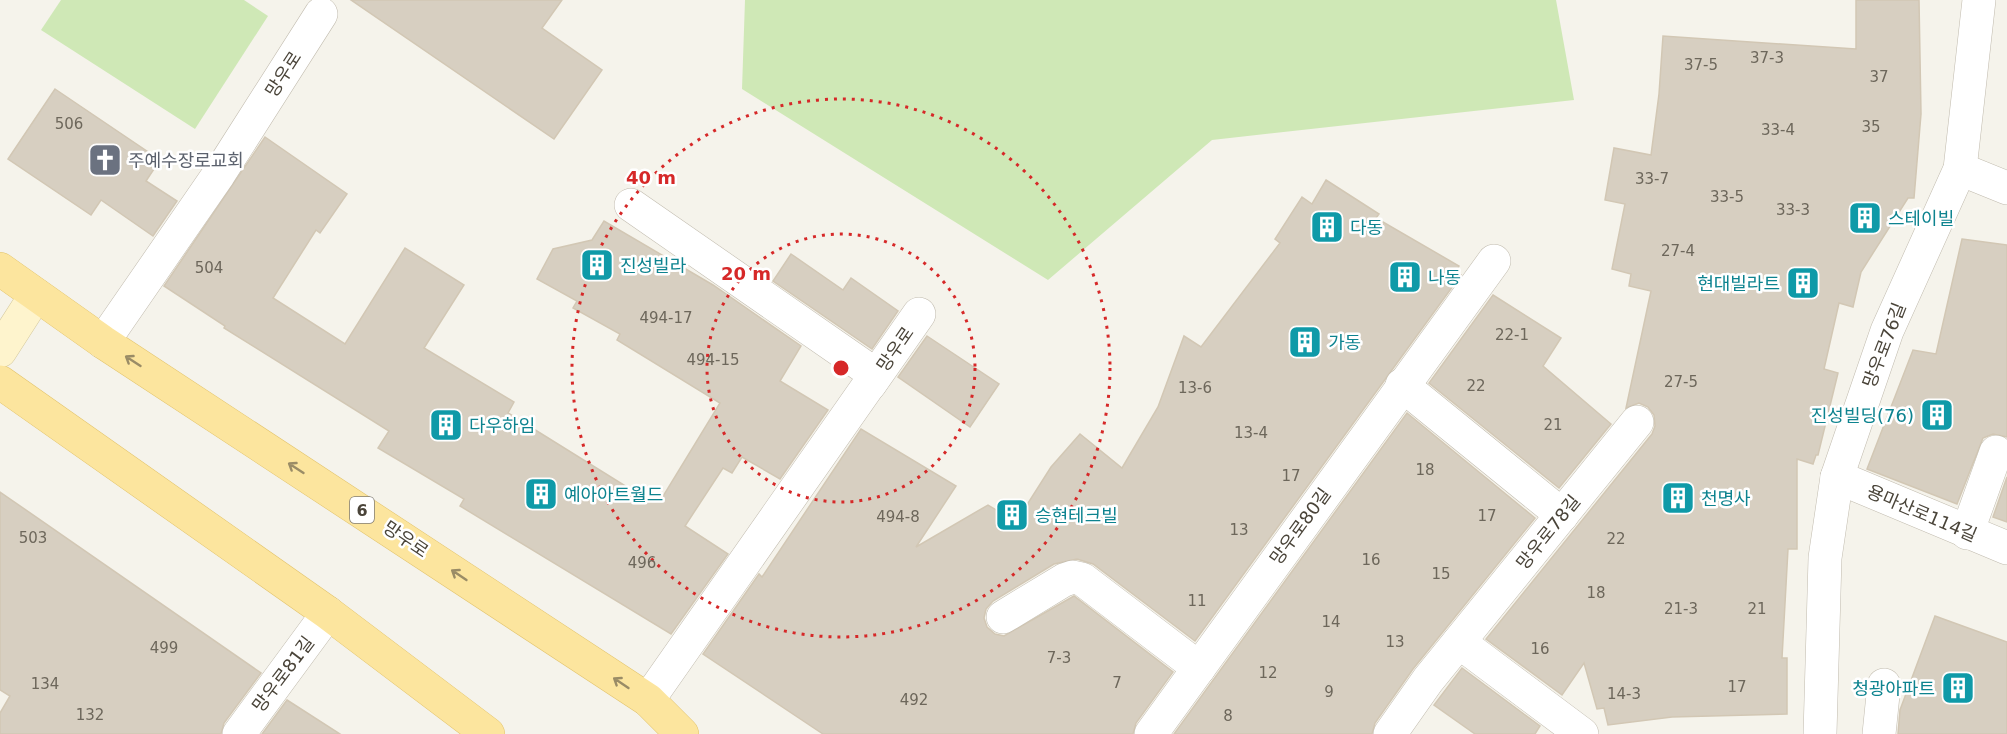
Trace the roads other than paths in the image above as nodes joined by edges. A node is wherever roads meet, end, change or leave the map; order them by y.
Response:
1 (1979, 0) edge
2 (321, 14) dead end
3 (1960, 169) junction
4 (2007, 188) edge
5 (631, 205) dead end
6 (1494, 261) dead end
7 (0, 269) edge
8 (36, 295) junction
9 (919, 314) dead end
10 (103, 342) junction
11 (0, 351) edge
12 (0, 382) edge
13 (870, 384) junction
14 (1402, 385) junction
15 (1637, 422) dead end
16 (1996, 452) dead end
17 (1837, 477) junction
18 (1562, 515) junction
19 (1967, 533) junction
20 (2007, 548) edge
21 (328, 613) junction
22 (1003, 617) dead end
23 (1459, 642) junction
24 (1199, 668) junction
25 (1884, 685) dead end
26 (648, 700) junction
27 (238, 734) edge
28 (488, 734) edge
29 (682, 734) edge
30 (1151, 734) edge
31 (1390, 734) edge
32 (1582, 734) edge
33 (1820, 734) edge
34 (1879, 734) edge

1 - 3 street, 망우로76길
2 - 10 street, 망우로
3 - 4 street
3 - 17 street, 망우로76길
5 - 13 street, 망우로
6 - 14 street, 망우로80길
7 - 8 main road, 망우로 / 6
8 - 10 main road, 망우로 / 6
8 - 11 street
9 - 13 street, 망우로
26 -> 10 main road, 망우로 / 6
12 - 21 main road
13 - 26 street, 망우로
14 - 18 street
14 - 24 street, 망우로80길
15 - 18 street, 망우로78길
16 - 19 street
17 - 19 street, 용마산로114길
17 - 33 street, 망우로76길
18 - 23 street, 망우로78길
19 - 20 street, 용마산로114길
21 - 27 street, 망우로81길
21 - 28 main road
22 - 24 street
23 - 31 street, 망우로78길
23 - 32 street
24 - 30 street, 망우로80길
25 - 34 street
26 - 29 main road, 망우로 / 6

